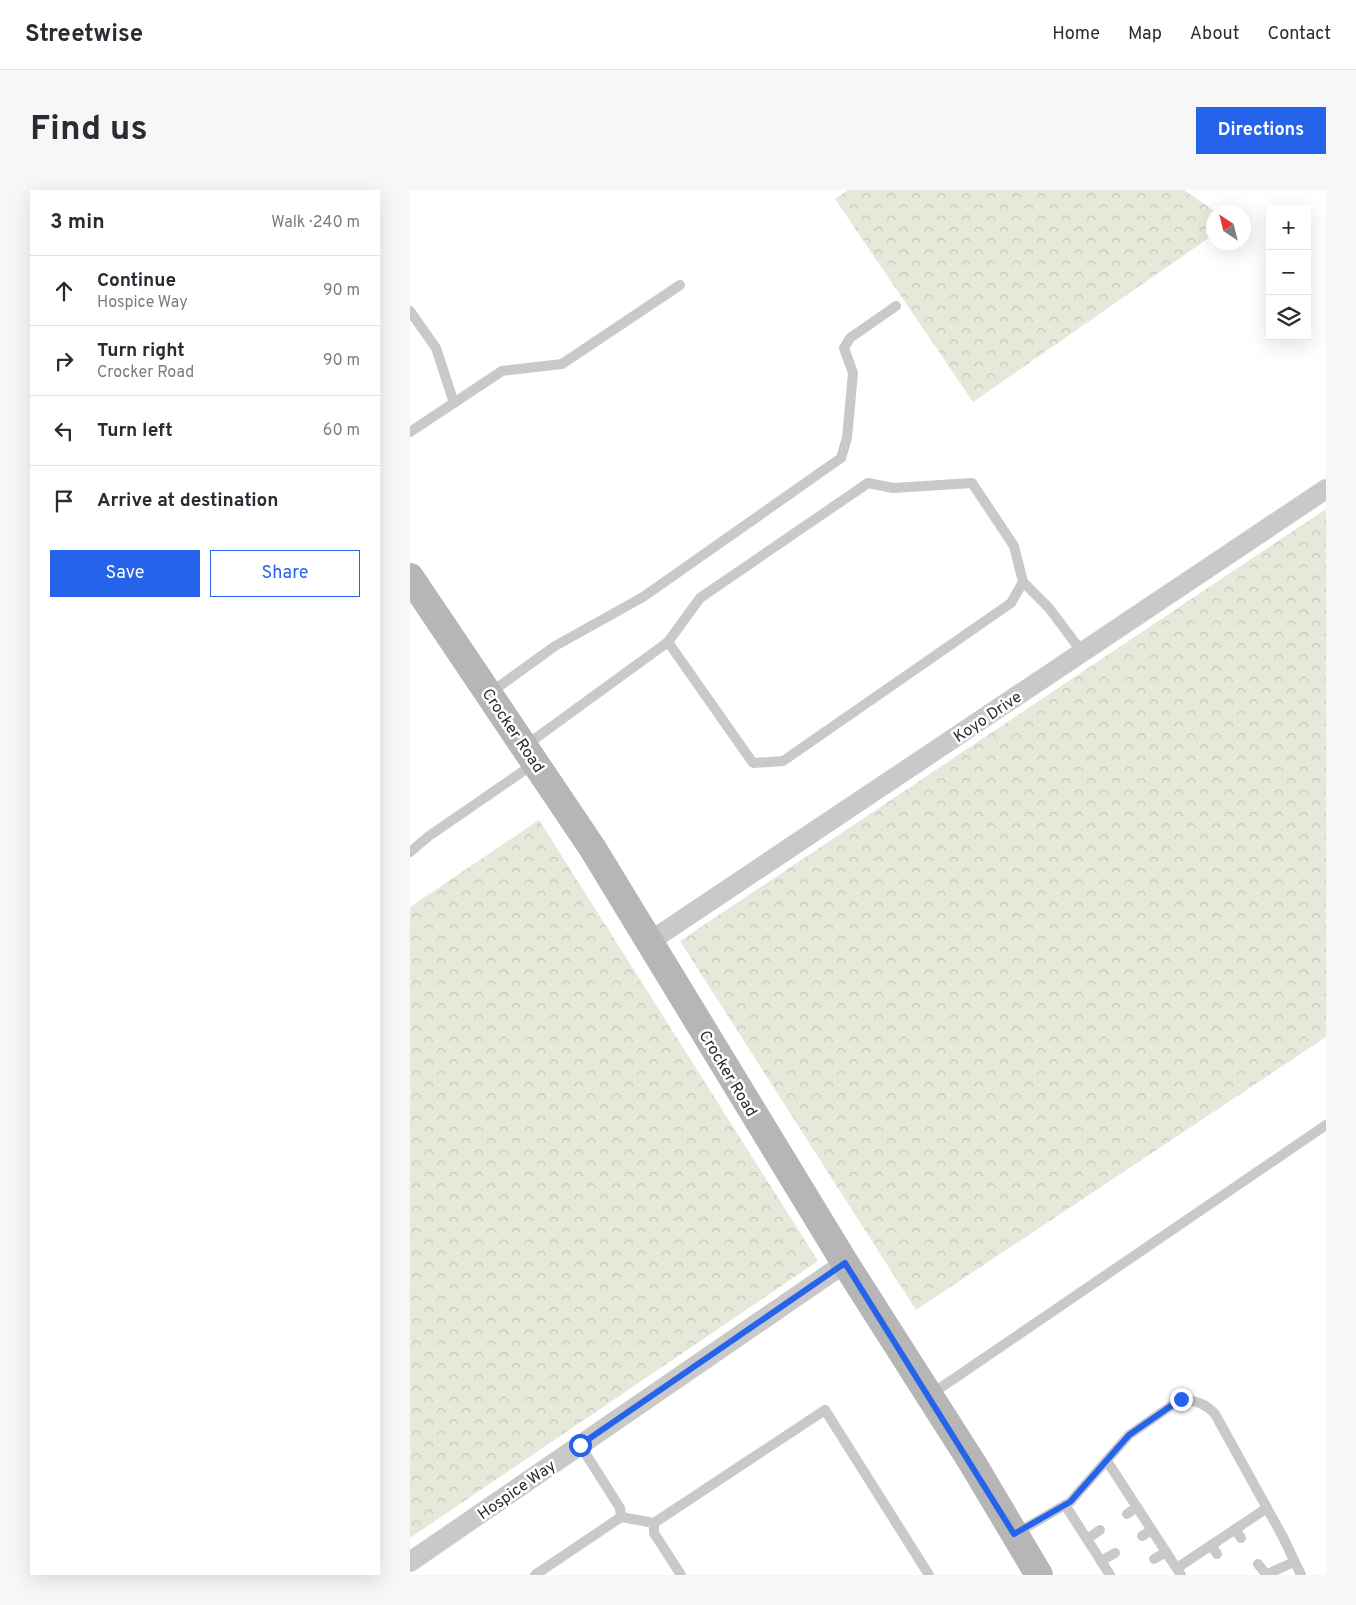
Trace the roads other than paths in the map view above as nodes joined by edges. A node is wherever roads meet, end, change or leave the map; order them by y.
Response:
1 (680, 285) dead end
2 (896, 306) dead end
3 (410, 311) edge
4 (454, 403) junction
5 (410, 432) edge
6 (1326, 489) edge
7 (410, 577) edge
8 (1023, 582) junction
9 (668, 642) junction
10 (1082, 652) junction
11 (489, 694) junction
12 (530, 754) junction
13 (410, 852) edge
14 (649, 942) junction
15 (1326, 1125) edge
16 (845, 1263) junction
17 (929, 1396) junction
18 (580, 1445) junction
19 (1107, 1461) junction
20 (1066, 1505) junction
21 (1137, 1507) junction
22 (1267, 1508) junction
23 (1127, 1514) dead end
24 (621, 1516) junction
25 (654, 1523) junction
26 (1235, 1529) junction
27 (1100, 1530) dead end
28 (1152, 1530) junction
29 (1014, 1534) junction
30 (1142, 1536) dead end
31 (1087, 1538) junction
32 (1241, 1538) dead end
33 (1166, 1552) junction
34 (1115, 1553) dead end
35 (1154, 1559) dead end
36 (1101, 1561) junction
37 (410, 1562) edge
38 (1294, 1562) junction
39 (1258, 1564) dead end
40 (1179, 1571) edge
41 (535, 1575) edge
42 (681, 1575) edge
43 (928, 1575) edge
44 (1039, 1575) edge
45 (1110, 1575) edge
46 (1266, 1575) edge
47 (1300, 1575) edge

1 - 4 lane
2 - 11 lane
3 - 4 lane
4 - 5 lane
6 - 10 street, Koyo Drive
7 - 11 main road, Crocker Road
8 - 9 lane
8 - 9 lane
8 - 10 lane
9 - 12 lane
10 - 14 street, Koyo Drive
11 - 12 main road, Crocker Road
12 - 13 lane
12 - 14 main road, Crocker Road
14 - 16 main road, Crocker Road
15 - 17 lane
16 - 17 main road, Crocker Road
16 - 18 street, Hospice Way
17 - 29 main road, Crocker Road
18 - 24 lane
18 - 37 street, Hospice Way
19 - 20 lane
19 - 21 lane
19 - 22 lane
20 - 29 lane
20 - 31 lane
21 - 23 lane
21 - 28 lane
22 - 26 lane
22 - 38 lane
24 - 25 lane
24 - 41 lane
25 - 42 lane
25 - 43 lane
26 - 32 lane
26 - 40 lane
27 - 31 lane
28 - 30 lane
28 - 33 lane
29 - 44 main road, Crocker Road
31 - 36 lane
33 - 35 lane
33 - 40 lane
34 - 36 lane
36 - 45 lane
38 - 46 lane
38 - 47 lane
39 - 46 lane

